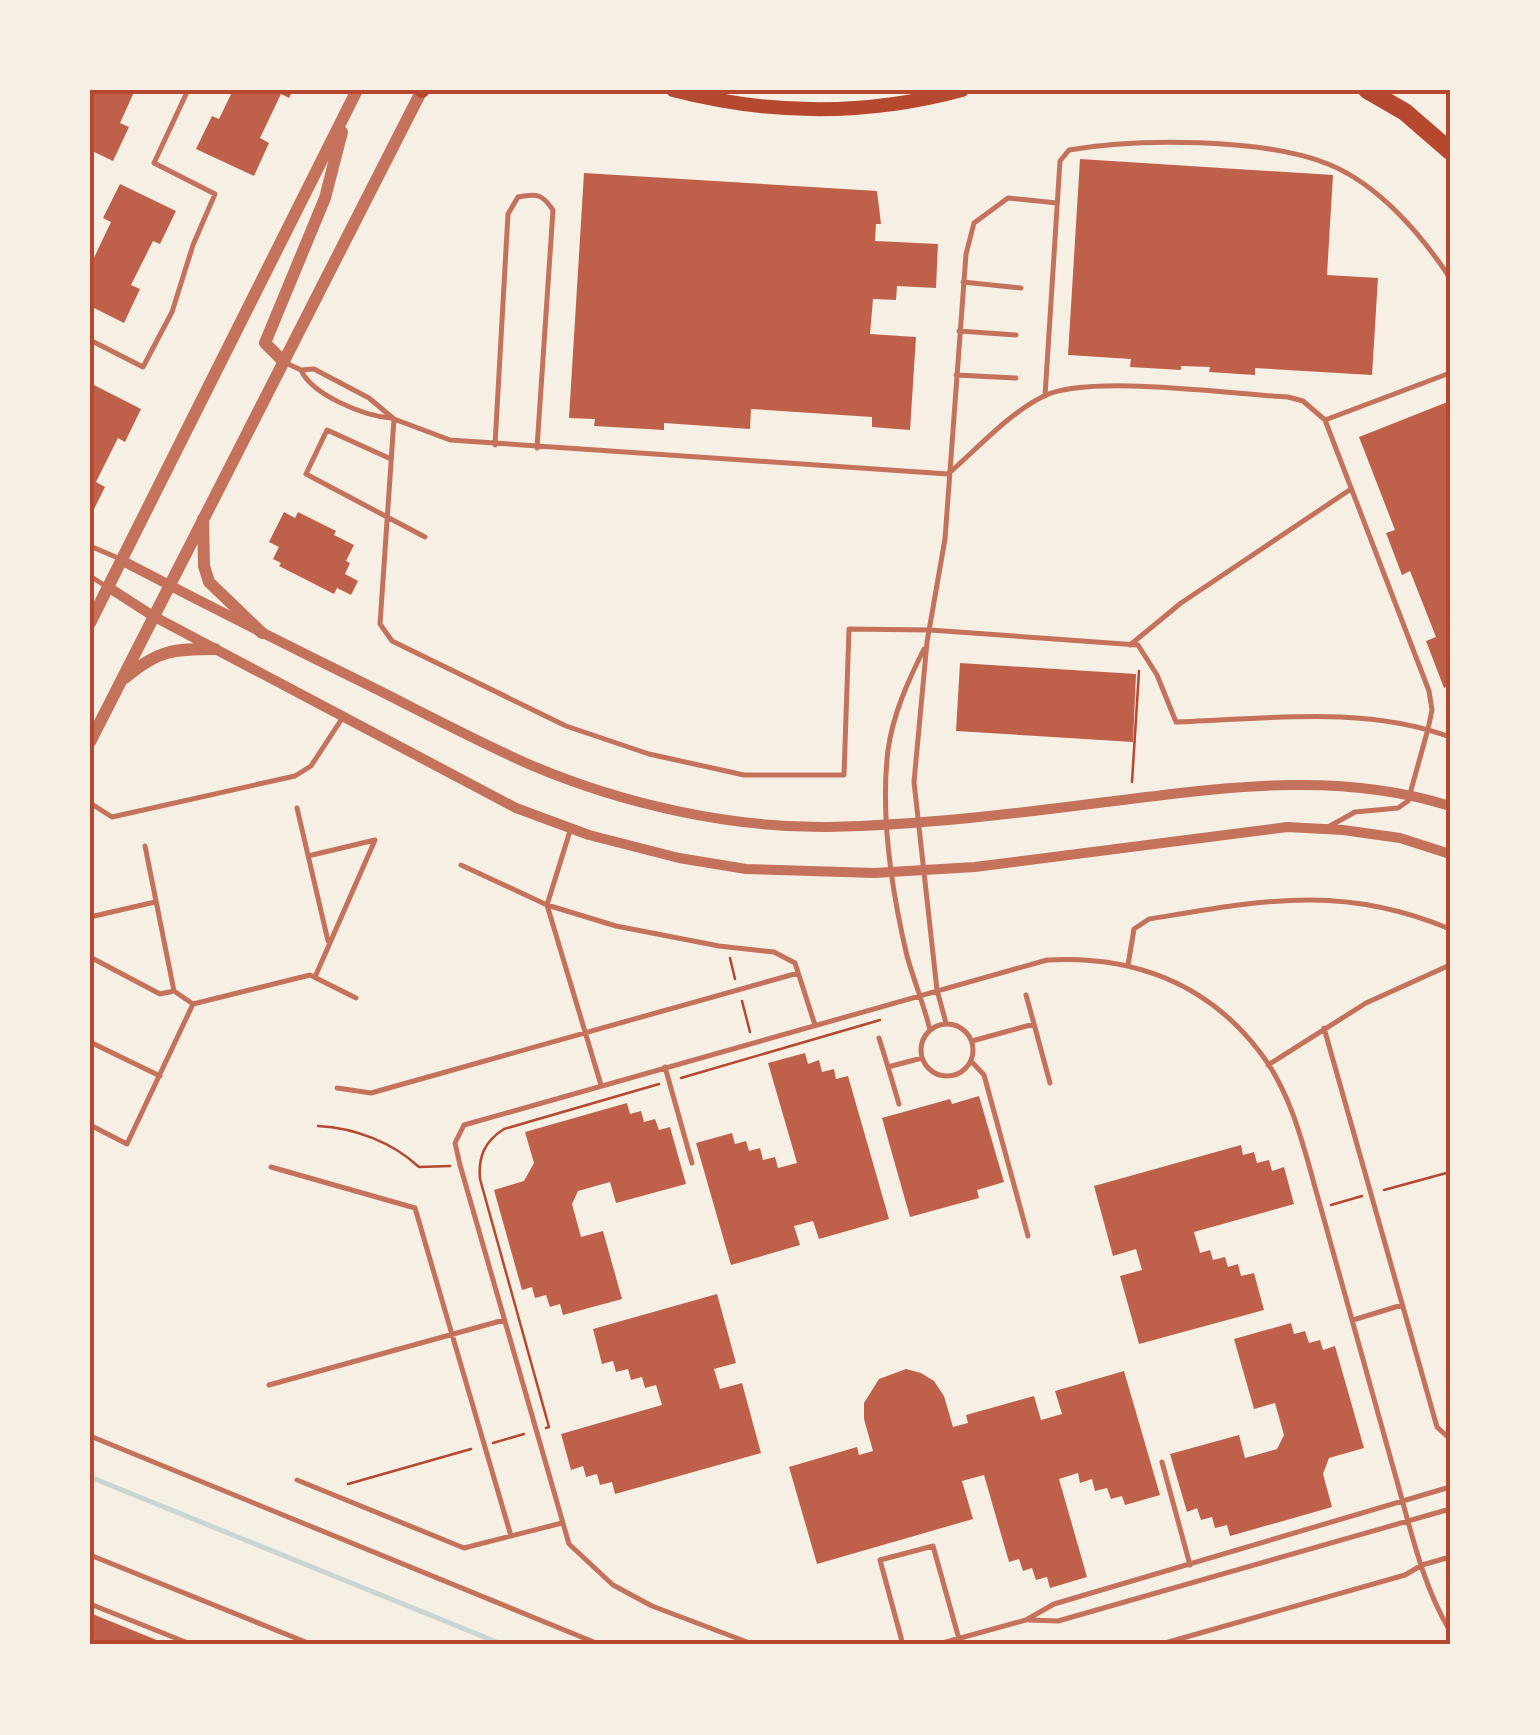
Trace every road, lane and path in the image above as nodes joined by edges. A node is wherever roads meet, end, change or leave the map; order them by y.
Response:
1 (188, 90) edge
2 (358, 90) edge
3 (422, 90) edge
4 (673, 90) edge
5 (962, 90) edge
6 (1367, 90) edge
7 (348, 110) junction
8 (1450, 151) edge
9 (1057, 203) junction
10 (1450, 278) edge
11 (963, 282) junction
12 (1021, 288) dead end
13 (960, 331) junction
14 (1016, 335) dead end
15 (90, 340) edge
16 (283, 362) junction
17 (301, 370) junction
18 (1450, 373) edge
19 (956, 375) junction
20 (1016, 378) dead end
21 (1045, 396) junction
22 (394, 419) junction
23 (1325, 420) junction
24 (495, 445) junction
25 (537, 448) junction
26 (392, 459) junction
27 (948, 474) junction
28 (1351, 489) junction
29 (203, 518) junction
30 (388, 520) junction
31 (425, 537) dead end
32 (90, 546) edge
33 (121, 560) junction
34 (90, 576) edge
35 (168, 585) junction
36 (108, 588) junction
37 (152, 616) junction
38 (90, 623) edge
39 (930, 630) junction
40 (262, 633) junction
41 (927, 642) junction
42 (1132, 645) junction
43 (215, 649) junction
44 (120, 682) junction
45 (342, 717) junction
46 (1428, 730) junction
47 (1450, 738) edge
48 (90, 742) edge
49 (1410, 794) junction
50 (1132, 799) junction
51 (90, 803) edge
52 (1450, 806) edge
53 (297, 808) dead end
54 (918, 823) junction
55 (889, 824) junction
56 (571, 828) junction
57 (1324, 829) junction
58 (145, 846) dead end
59 (1450, 854) edge
60 (308, 856) junction
61 (461, 866) dead end
62 (923, 871) junction
63 (892, 872) junction
64 (156, 902) junction
65 (547, 905) junction
66 (90, 918) edge
67 (1450, 929) edge
68 (329, 944) junction
69 (90, 957) edge
70 (1128, 965) junction
71 (1450, 965) edge
72 (798, 973) junction
73 (315, 976) junction
74 (937, 990) junction
75 (174, 991) junction
76 (921, 994) junction
77 (1026, 996) dead end
78 (356, 998) dead end
79 (192, 1004) junction
80 (887, 1018) dead end
81 (946, 1023) junction
82 (1034, 1024) junction
83 (814, 1025) junction
84 (1324, 1028) junction
85 (930, 1030) junction
86 (586, 1034) junction
87 (878, 1038) dead end
88 (972, 1041) junction
89 (90, 1042) edge
90 (922, 1058) junction
91 (972, 1061) junction
92 (1268, 1065) junction
93 (665, 1067) junction
94 (888, 1067) junction
95 (160, 1076) junction
96 (670, 1081) junction
97 (1050, 1083) dead end
98 (601, 1086) junction
99 (337, 1088) dead end
100 (899, 1104) dead end
101 (90, 1125) edge
102 (318, 1126) dead end
103 (480, 1160) junction
104 (692, 1163) dead end
105 (460, 1166) junction
106 (272, 1168) dead end
107 (1028, 1236) dead end
108 (1402, 1305) junction
109 (504, 1320) junction
110 (1352, 1320) junction
111 (452, 1334) junction
112 (269, 1386) dead end
113 (536, 1431) junction
114 (90, 1436) edge
115 (1450, 1439) edge
116 (485, 1446) junction
117 (1162, 1462) dead end
118 (298, 1480) dead end
119 (348, 1484) dead end
120 (1450, 1487) edge
121 (1403, 1502) junction
122 (1450, 1509) edge
123 (1409, 1522) junction
124 (562, 1523) junction
125 (511, 1536) junction
126 (90, 1556) edge
127 (1450, 1557) edge
128 (1190, 1564) junction
129 (1422, 1566) junction
130 (90, 1604) edge
131 (1026, 1620) junction
132 (1450, 1631) edge
133 (958, 1638) junction
134 (193, 1645) edge
135 (314, 1645) edge
136 (601, 1645) edge
137 (755, 1645) edge
138 (904, 1645) edge
139 (935, 1645) edge
140 (1158, 1645) edge

1 - 15 lane
2 - 7 street
3 - 16 street
4 - 5 main road
6 - 8 highway
7 - 16 street
7 - 33 street
9 - 10 lane
9 - 11 lane
9 - 21 lane
11 - 12 lane
11 - 13 lane
13 - 14 lane
13 - 19 lane
16 - 17 lane
16 - 29 street
17 - 22 lane
17 - 22 lane
18 - 23 lane
19 - 20 lane
19 - 27 lane
21 - 23 lane
21 - 27 lane
22 - 24 lane
22 - 26 lane
23 - 28 lane
24 - 25 lane
24 - 25 lane
25 - 27 lane
26 - 30 lane
26 - 30 lane
27 - 39 lane
28 - 42 lane
28 - 46 lane
29 - 35 street
29 - 40 street
30 - 31 lane
30 - 39 lane
32 - 33 lane
33 - 35 street
33 - 36 street
34 - 36 lane
35 - 37 street
35 - 40 street
36 - 37 street
36 - 38 street
37 - 43 street
37 - 44 street
39 - 41 lane
39 - 42 lane
40 - 55 street
41 - 54 lane
41 - 55 lane
42 - 46 lane
42 - 50 path
43 - 44 street
43 - 45 street
44 - 48 street
45 - 51 lane
45 - 56 street
46 - 47 lane
46 - 49 lane
49 - 50 street
49 - 52 street
49 - 57 lane
50 - 54 street
53 - 60 lane
54 - 55 street
54 - 62 lane
55 - 63 lane
56 - 63 street
56 - 65 lane
57 - 59 street
57 - 62 street
58 - 64 lane
60 - 68 lane
60 - 68 lane
61 - 65 lane
62 - 63 street
62 - 74 lane
63 - 76 lane
64 - 66 lane
64 - 75 lane
65 - 72 lane
65 - 86 lane
67 - 70 lane
68 - 73 lane
69 - 75 lane
70 - 74 lane
70 - 92 lane
71 - 84 lane
72 - 83 lane
72 - 86 lane
73 - 78 lane
73 - 79 lane
74 - 76 lane
74 - 81 lane
75 - 79 lane
76 - 83 lane
76 - 85 lane
77 - 82 lane
79 - 95 lane
80 - 96 path
81 - 85 lane
81 - 88 lane
82 - 88 lane
82 - 97 lane
83 - 93 lane
84 - 92 lane
84 - 108 lane
85 - 90 lane
86 - 98 lane
86 - 99 lane
87 - 94 lane
88 - 91 lane
89 - 95 lane
90 - 91 lane
90 - 94 lane
91 - 107 lane
92 - 110 lane
93 - 96 lane
93 - 98 lane
94 - 100 lane
95 - 101 lane
96 - 103 path
96 - 104 lane
98 - 105 lane
102 - 105 path
103 - 105 path
103 - 113 path
105 - 109 lane
106 - 111 lane
108 - 110 lane
108 - 115 lane
109 - 111 lane
109 - 113 lane
110 - 121 lane
111 - 112 lane
111 - 116 lane
113 - 116 path
113 - 124 lane
114 - 136 lane
116 - 119 path
116 - 125 lane
117 - 128 lane
118 - 125 lane
120 - 121 lane
121 - 123 lane
121 - 128 lane
122 - 123 lane
123 - 129 lane
123 - 131 lane
124 - 125 lane
124 - 137 lane
126 - 135 lane
127 - 129 lane
128 - 131 lane
129 - 132 lane
129 - 140 lane
130 - 134 lane
131 - 133 lane
133 - 138 lane
133 - 139 lane

